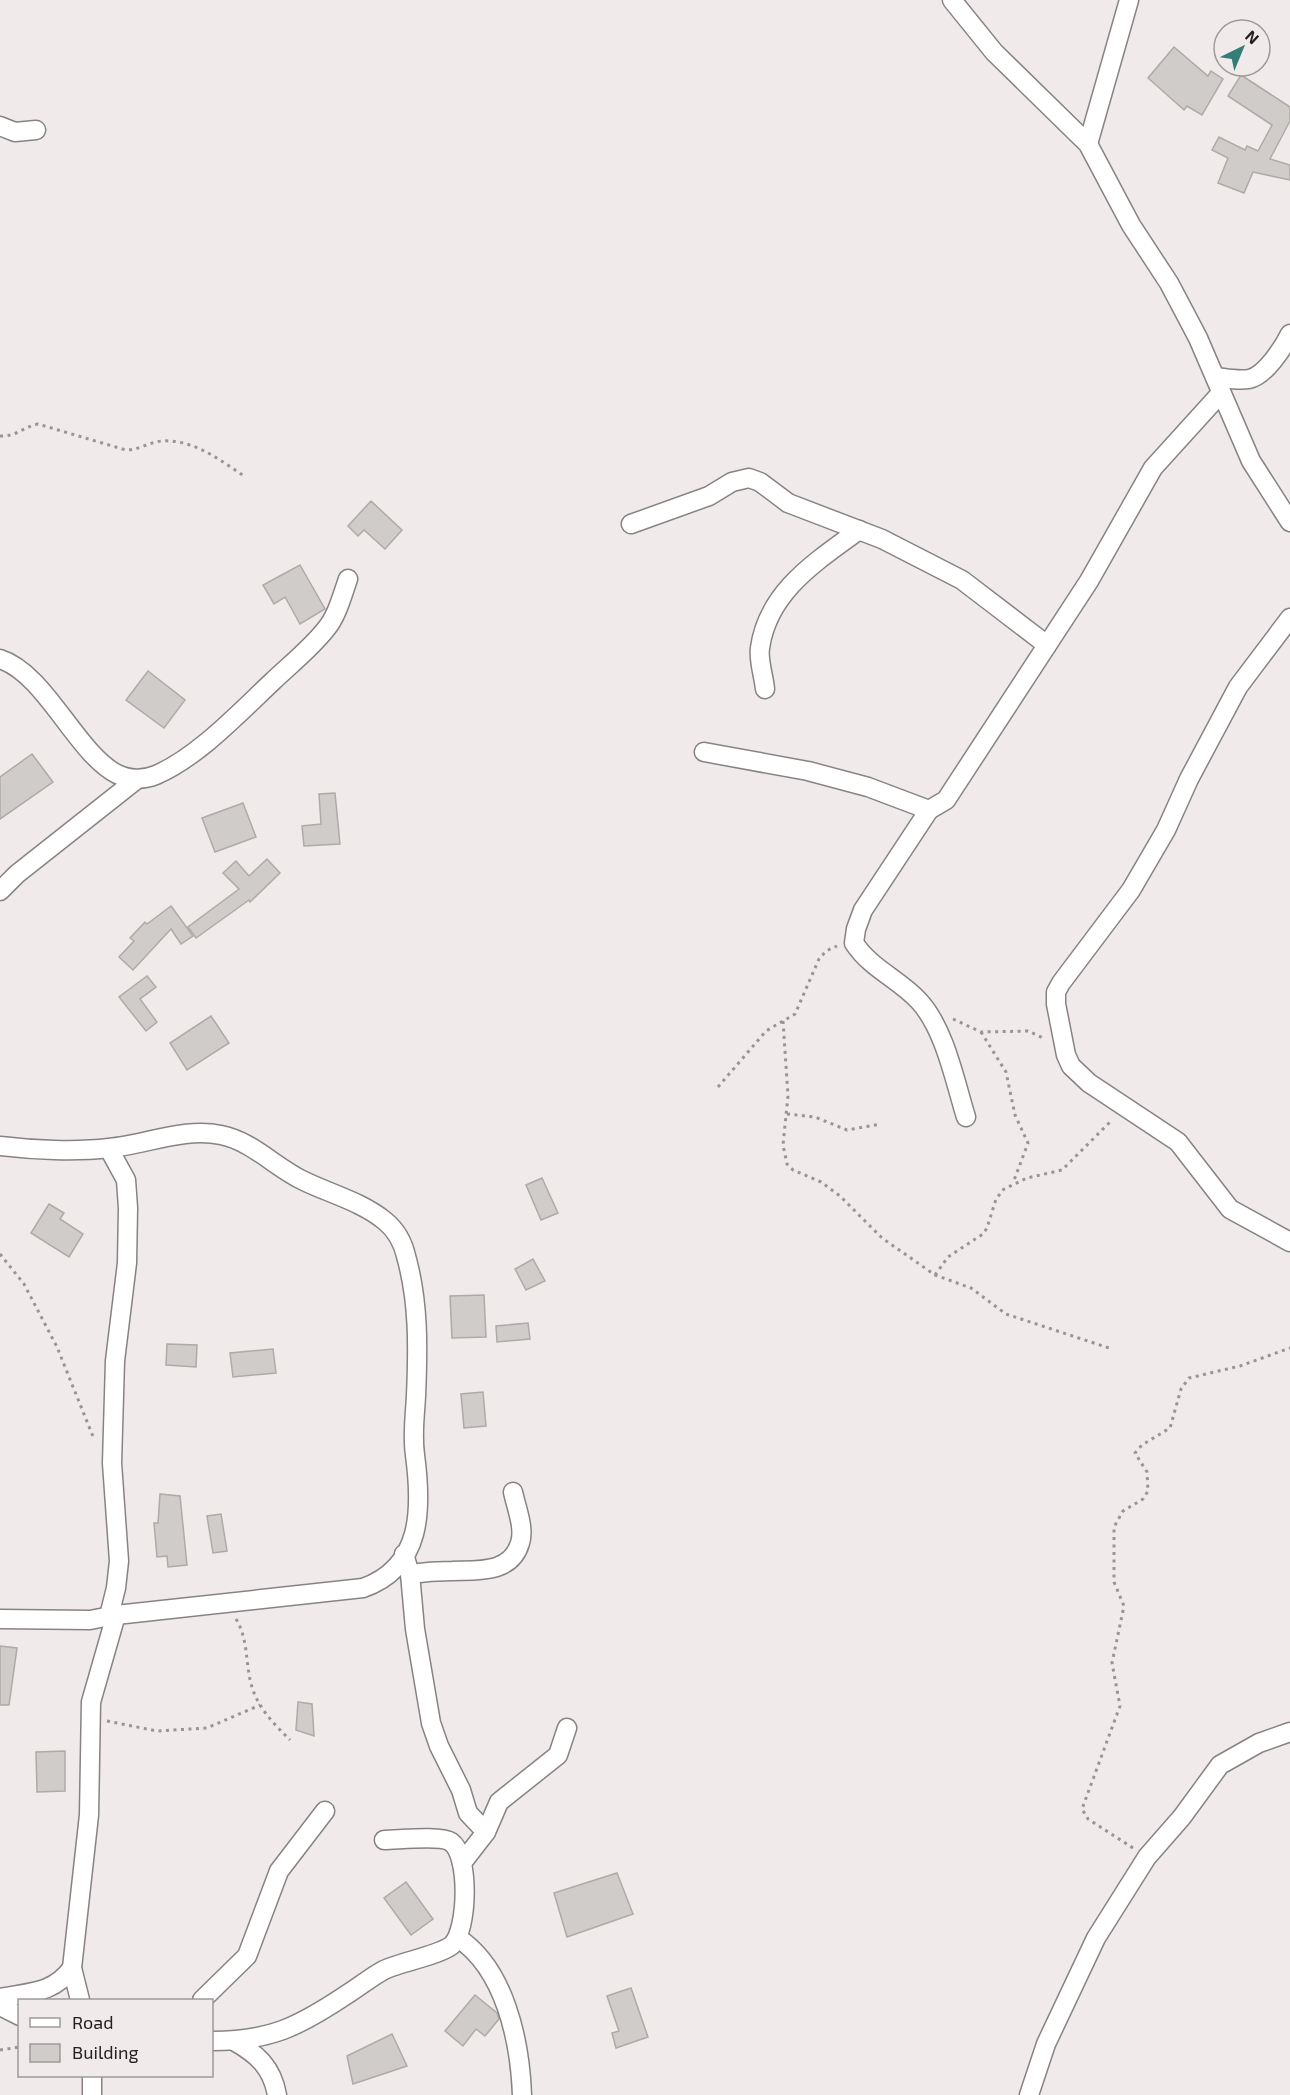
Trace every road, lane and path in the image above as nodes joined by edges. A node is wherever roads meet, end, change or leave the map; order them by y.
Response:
1 (952, 0) edge
2 (1129, 0) edge
3 (0, 126) edge
4 (36, 130) dead end
5 (1088, 144) junction
6 (1290, 334) edge
7 (1218, 385) junction
8 (0, 436) edge
9 (244, 476) dead end
10 (1290, 522) edge
11 (631, 524) dead end
12 (859, 530) junction
13 (348, 579) dead end
14 (1290, 618) edge
15 (1047, 645) junction
16 (0, 660) edge
17 (765, 689) dead end
18 (704, 752) dead end
19 (136, 780) junction
20 (929, 810) junction
21 (0, 891) edge
22 (854, 943) junction
23 (931, 1015) junction
24 (783, 1021) junction
25 (981, 1032) junction
26 (1066, 1055) junction
27 (718, 1087) dead end
28 (1126, 1106) junction
29 (787, 1114) junction
30 (966, 1117) dead end
31 (881, 1124) dead end
32 (0, 1146) edge
33 (109, 1149) junction
34 (1013, 1183) junction
35 (1290, 1242) edge
36 (0, 1254) edge
37 (935, 1275) junction
38 (1109, 1348) dead end
39 (1290, 1348) edge
40 (95, 1444) dead end
41 (513, 1492) dead end
42 (404, 1554) junction
43 (410, 1574) junction
44 (227, 1605) junction
45 (113, 1615) junction
46 (0, 1619) edge
47 (260, 1705) junction
48 (90, 1717) junction
49 (567, 1728) dead end
50 (1290, 1732) edge
51 (290, 1740) dead end
52 (325, 1811) dead end
53 (486, 1832) junction
54 (384, 1840) dead end
55 (1147, 1857) junction
56 (462, 1863) junction
57 (458, 1938) junction
58 (72, 1968) junction
59 (0, 1998) edge
60 (80, 1999) edge
61 (204, 1999) edge
62 (0, 2006) edge
63 (18, 2015) edge
64 (213, 2041) edge
65 (234, 2041) junction
66 (18, 2046) edge
67 (0, 2050) edge
68 (92, 2077) edge
69 (92, 2095) edge
70 (277, 2095) edge
71 (522, 2095) edge
72 (1029, 2095) edge

1 - 5 street
2 - 5 street
3 - 4 street
5 - 7 street
6 - 7 street
7 - 10 street
7 - 15 street
8 - 9 path
11 - 12 street
12 - 15 street
12 - 17 street
13 - 19 street
14 - 26 street
15 - 20 street
16 - 19 street
18 - 20 street
19 - 21 street
20 - 22 street
22 - 23 street
22 - 24 path
23 - 25 path
23 - 30 street
24 - 27 path
24 - 29 path
25 - 26 path
25 - 34 path
26 - 28 street
28 - 34 path
28 - 35 street
29 - 31 path
29 - 37 path
32 - 33 street
33 - 42 street
33 - 45 street
34 - 37 path
36 - 40 path
37 - 38 path
39 - 55 path
41 - 43 street
42 - 43 street
42 - 44 street
43 - 53 street
44 - 45 street
44 - 47 path
45 - 46 street
45 - 48 street
47 - 48 path
47 - 51 path
48 - 58 street
49 - 53 street
50 - 55 street
52 - 61 street
53 - 56 street
54 - 56 street
55 - 72 street
56 - 57 street
57 - 65 street
57 - 71 street
58 - 59 street
58 - 60 street
62 - 63 street
64 - 65 street
65 - 70 street
66 - 67 path
68 - 69 street

